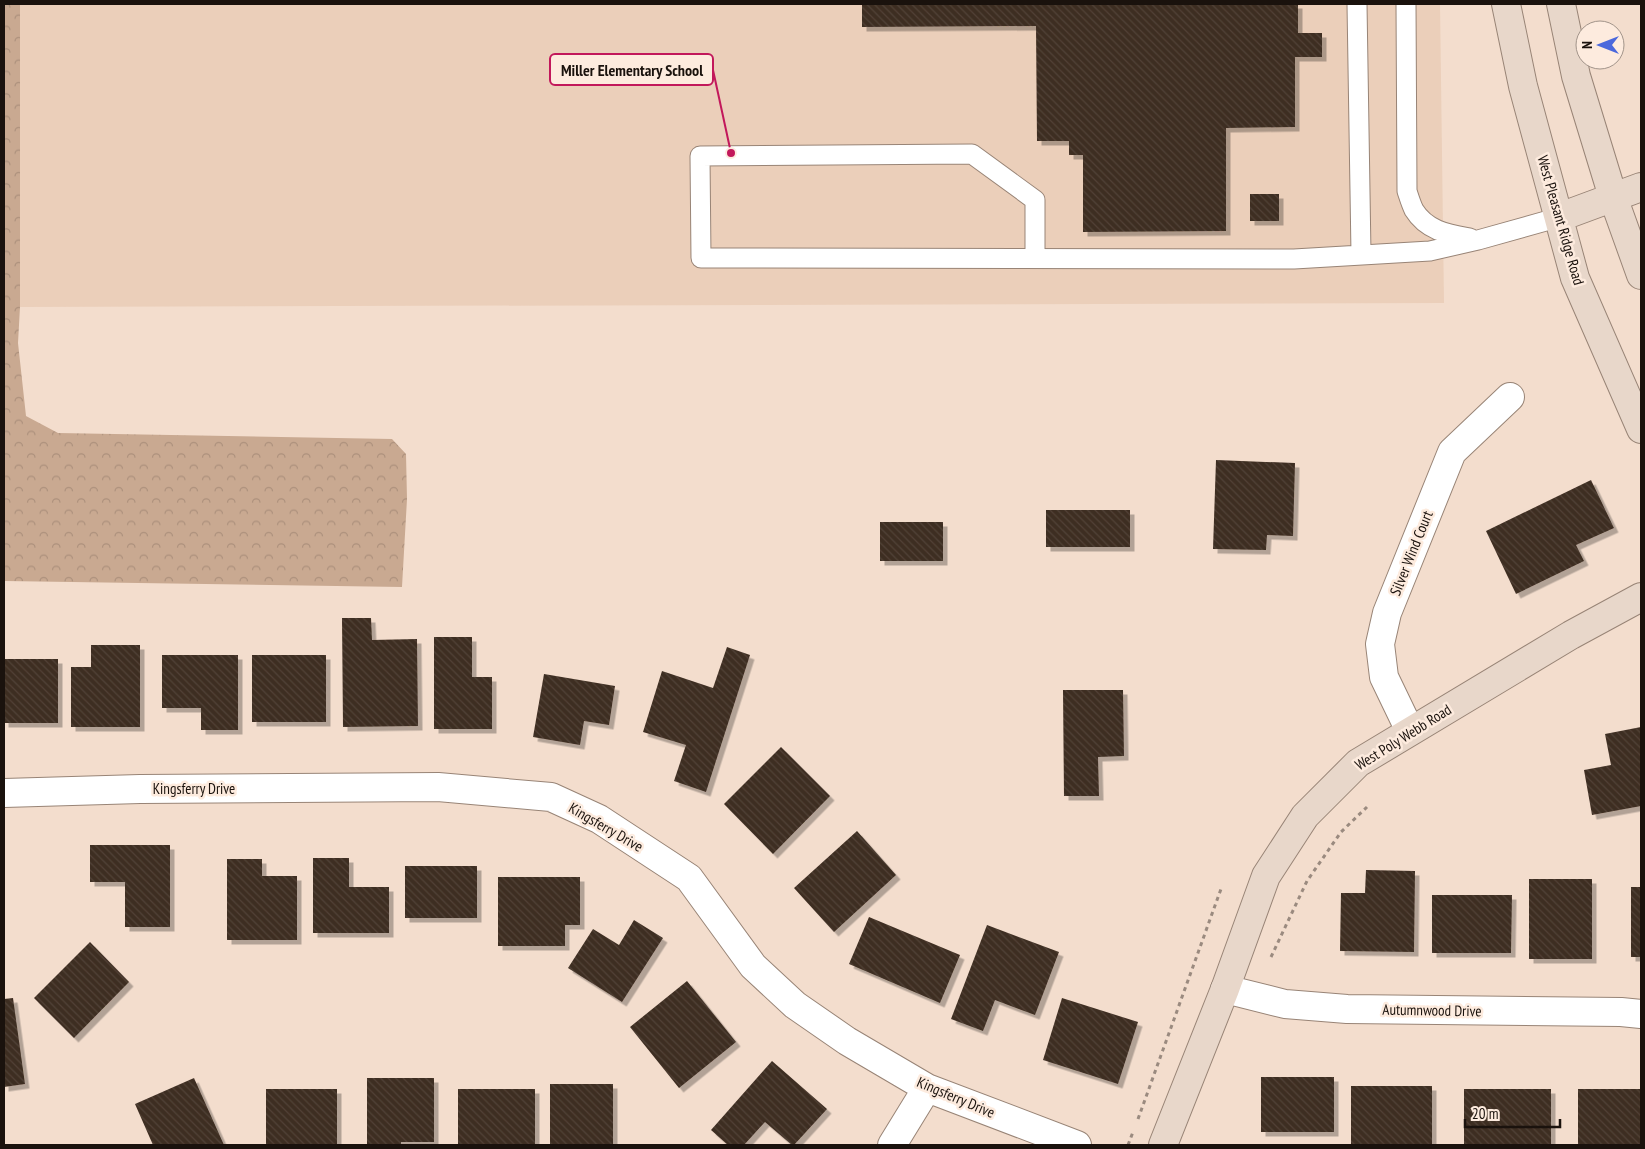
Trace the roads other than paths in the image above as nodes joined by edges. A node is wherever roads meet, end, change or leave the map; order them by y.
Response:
1 (1357, 4) edge
2 (1406, 4) edge
3 (1506, 4) edge
4 (1561, 4) edge
5 (1641, 187) edge
6 (1612, 198) junction
7 (1560, 217) junction
8 (1478, 240) junction
9 (1361, 254) junction
10 (1035, 257) junction
11 (1641, 275) edge
12 (1510, 396) dead end
13 (1641, 429) edge
14 (1641, 597) edge
15 (1410, 731) junction
16 (4, 793) edge
17 (1225, 989) junction
18 (1641, 1014) edge
19 (927, 1088) junction
20 (892, 1145) edge
21 (1076, 1145) edge
22 (1163, 1145) edge

1 - 9 lane
2 - 8 lane
3 - 7 street, West Pleasant Ridge Road
4 - 6 street
5 - 6 street
6 - 7 street
6 - 11 street
7 - 8 lane
7 - 13 street, West Pleasant Ridge Road
8 - 9 lane
9 - 10 lane
10 - 10 lane
12 - 15 street, Silver Wind Court
14 - 15 street, West Poly Webb Road
15 - 17 street, West Poly Webb Road
16 - 19 street, Kingsferry Drive
17 - 18 street, Autumnwood Drive
17 - 22 street, West Poly Webb Road
19 - 20 street
19 - 21 street, Kingsferry Drive

